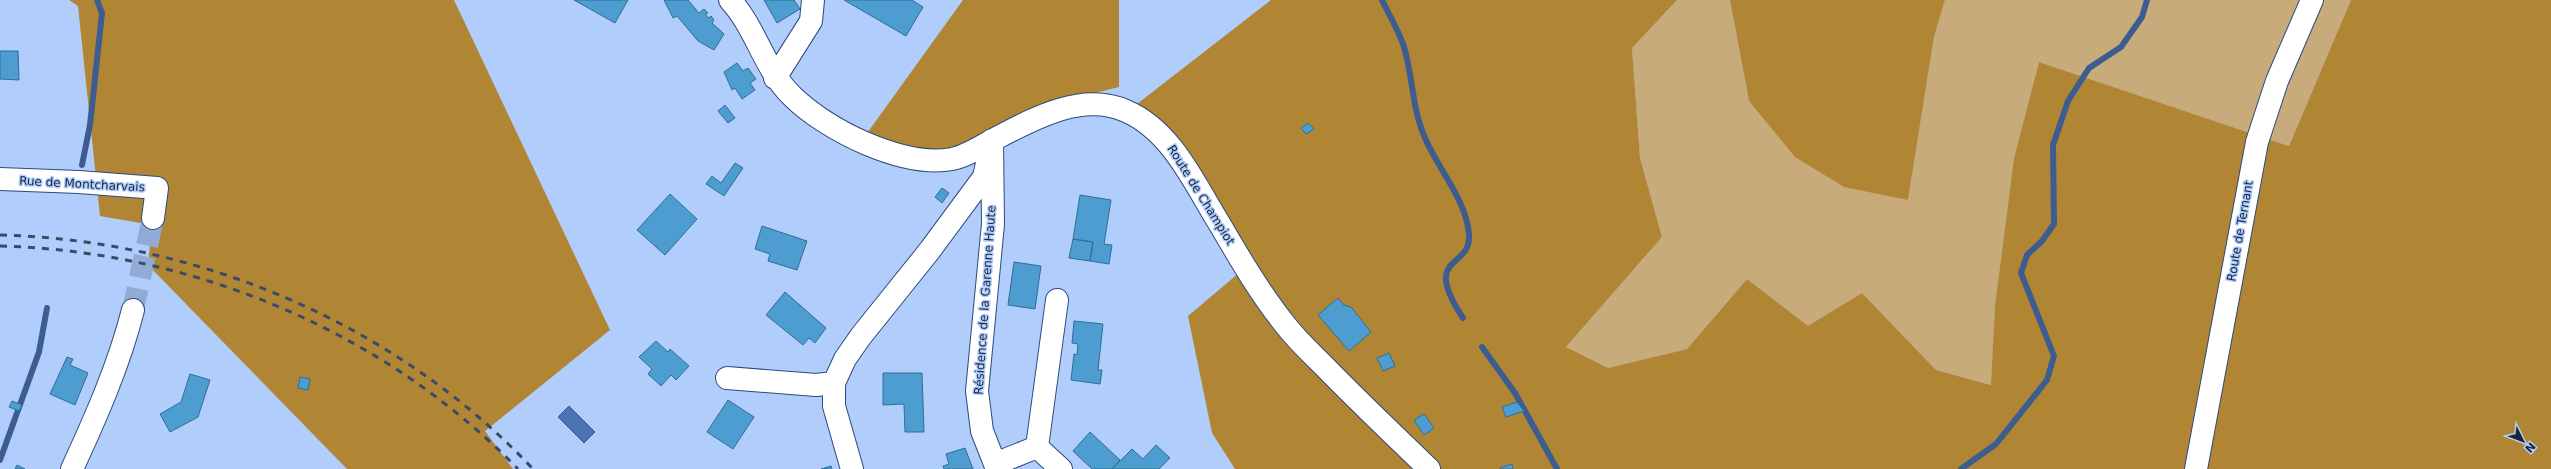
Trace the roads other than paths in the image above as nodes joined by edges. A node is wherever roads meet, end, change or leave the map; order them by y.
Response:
1 (730, 0) edge
2 (813, 0) edge
3 (2312, 0) edge
4 (775, 78) junction
5 (992, 140) junction
6 (0, 180) edge
7 (153, 218) tunnel mouth
8 (1057, 300) dead end
9 (133, 310) tunnel mouth
10 (727, 378) dead end
11 (834, 384) junction
12 (1037, 447) junction
13 (996, 466) edge
14 (72, 469) edge
15 (852, 469) edge
16 (1061, 469) edge
17 (1429, 469) edge
18 (2196, 469) edge

1 - 4 street, Route de Champiot
2 - 4 street
3 - 18 street, Route de Ternant
4 - 5 street, Route de Champiot
5 - 11 street, Résidence de la Garenne Haute
5 - 13 street, Résidence de la Garenne Haute
5 - 17 street, Route de Champiot
6 - 7 street, Rue de Montcharvais
8 - 12 street
9 - 14 street
10 - 11 street
11 - 15 street, Résidence de la Garenne Haute
12 - 13 street, Résidence de la Garenne Haute
12 - 16 street

